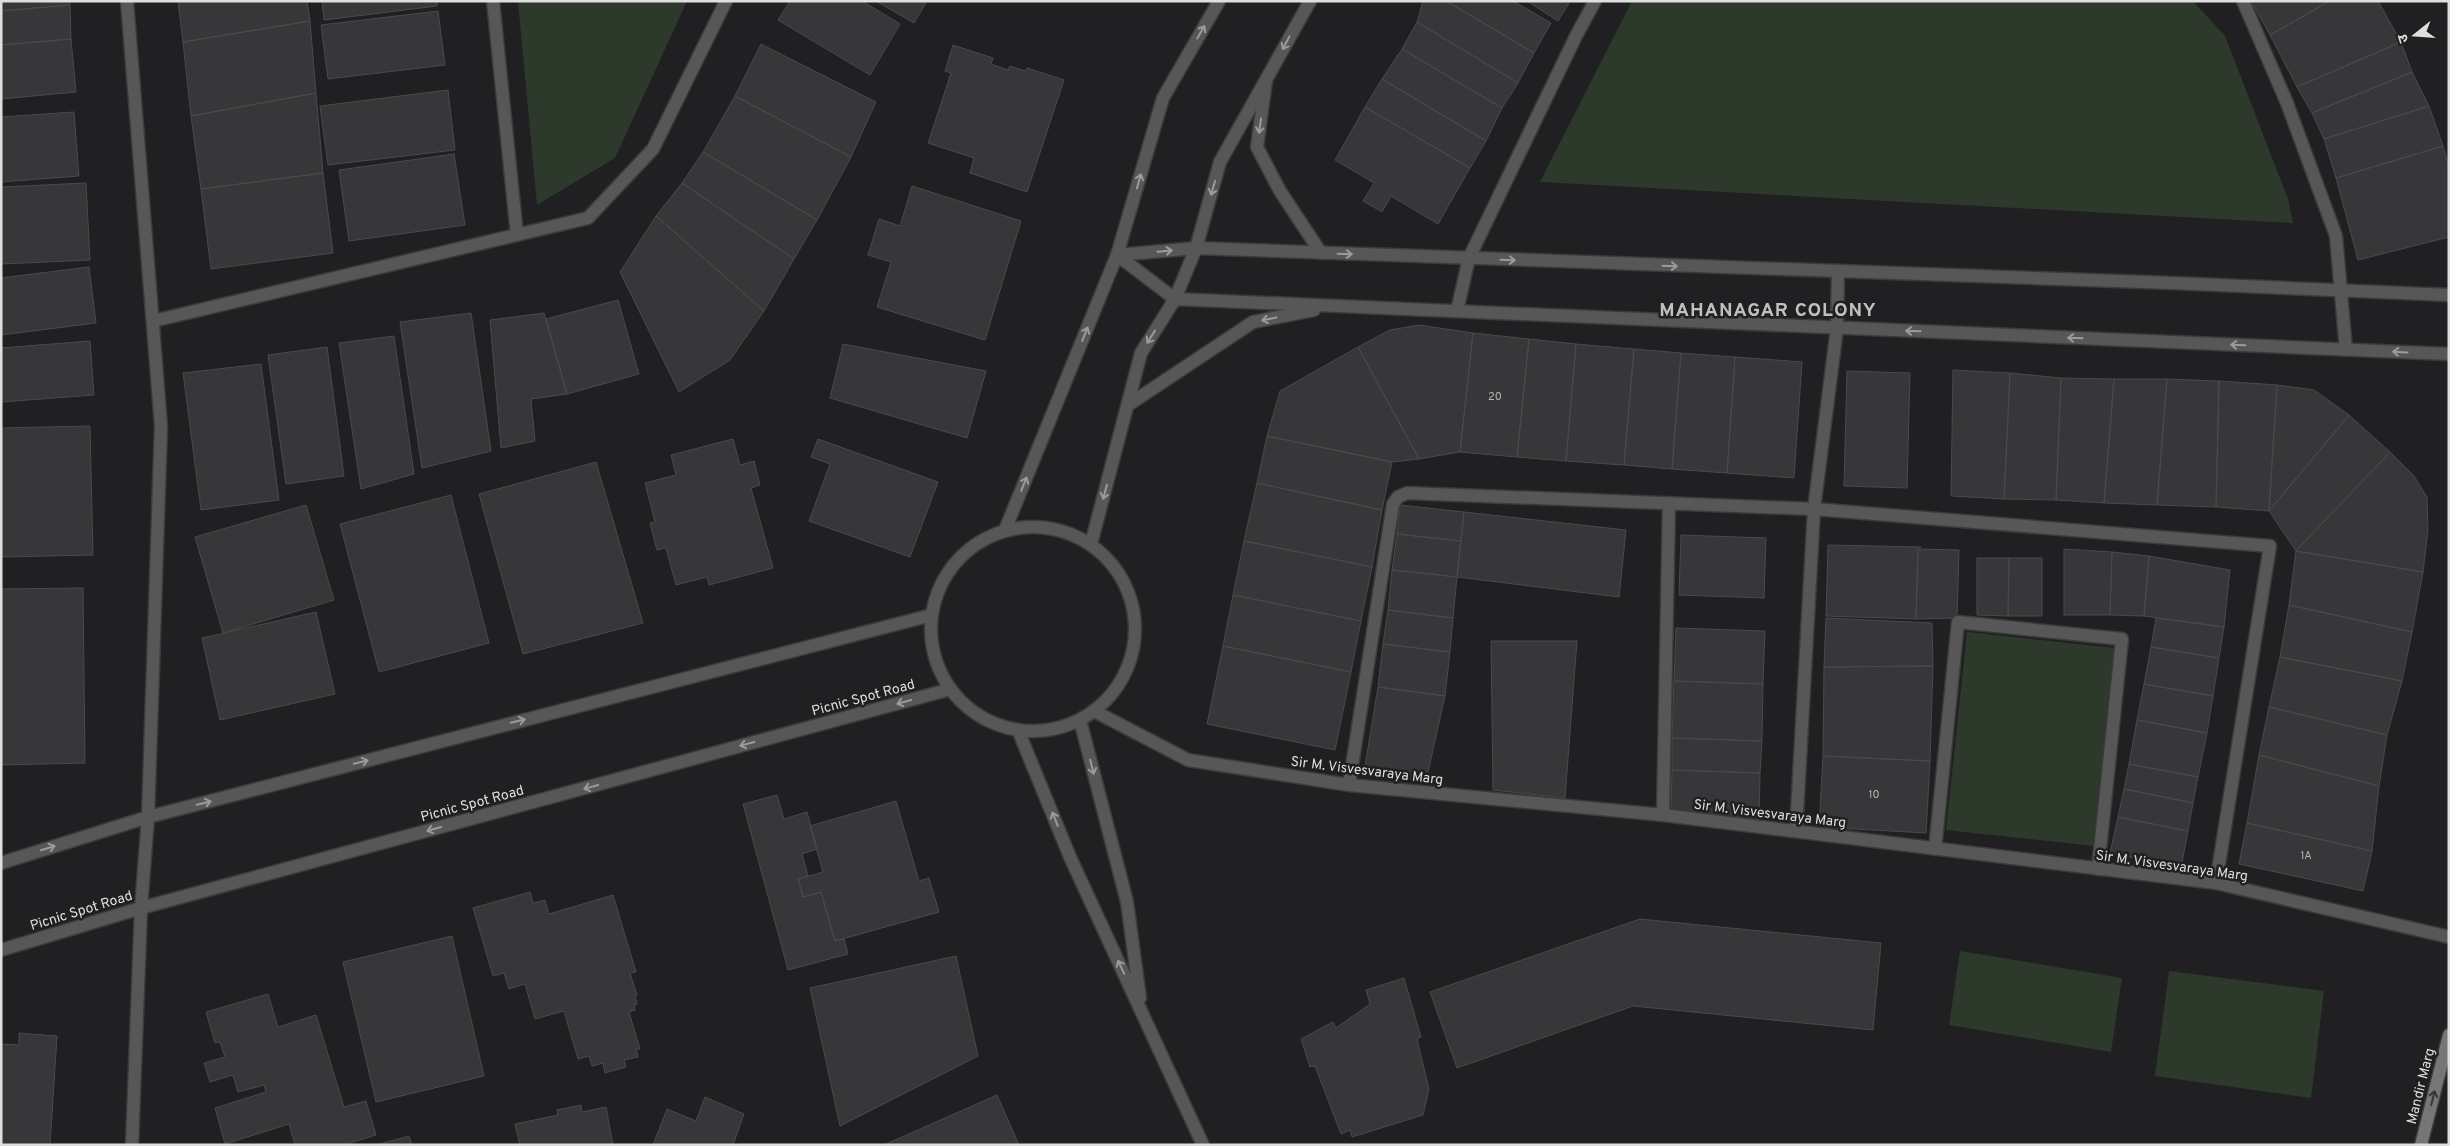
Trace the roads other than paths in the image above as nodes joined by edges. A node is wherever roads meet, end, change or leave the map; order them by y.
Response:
1 (127, 1) edge
2 (494, 1) edge
3 (726, 1) edge
4 (1219, 1) edge
5 (1310, 1) edge
6 (1595, 1) edge
7 (2243, 1) edge
8 (1267, 78) junction
9 (516, 235) junction
10 (1196, 248) junction
11 (1321, 253) junction
12 (1117, 255) junction
13 (1469, 258) junction
14 (1838, 272) junction
15 (2342, 291) junction
16 (2449, 295) edge
17 (1175, 299) junction
18 (1334, 305) junction
19 (1458, 311) junction
20 (153, 321) junction
21 (1837, 328) junction
22 (2346, 350) junction
23 (2449, 354) edge
24 (1128, 405) junction
25 (1669, 503) junction
26 (1814, 509) junction
27 (1005, 530) junction
28 (1091, 544) junction
29 (932, 615) junction
30 (951, 689) junction
31 (1094, 711) junction
32 (1080, 720) junction
33 (1018, 730) junction
34 (1349, 785) junction
35 (1663, 815) junction
36 (148, 817) junction
37 (1796, 831) junction
38 (1935, 849) junction
39 (1, 863) edge
40 (2098, 869) junction
41 (2216, 883) junction
42 (141, 908) junction
43 (2449, 937) edge
44 (1, 950) edge
45 (1142, 1011) junction
46 (2449, 1035) edge
47 (132, 1145) edge
48 (1203, 1145) edge
49 (2420, 1145) edge

1 - 20 street
2 - 9 street
3 - 9 street
12 -> 4 street
5 -> 8 street
6 - 13 street
7 - 15 street
8 -> 10 street
8 -> 11 street
9 - 20 street
10 - 11 street
12 -> 10 street
10 - 17 street
11 -> 13 street
12 - 17 street
27 -> 12 street
13 -> 14 street
13 - 19 street
14 - 15 street
14 - 21 street
15 - 16 street
15 - 22 street
17 - 18 street
17 -> 24 street
18 - 19 street
18 -> 24 street
19 - 21 street
20 - 36 street
22 -> 21 street
21 - 26 street
23 -> 22 street
24 -> 28 street
25 - 26 street
25 - 34 street
25 - 35 street
26 - 37 street
26 - 41 street
27 - 28 street
27 - 29 street
28 - 31 street
29 - 30 street
36 -> 29 street
30 - 33 street
30 -> 42 street, Picnic Spot Road
31 - 32 street
31 - 34 street, Sir M. Visvesvaraya Marg
32 - 33 street
32 -> 45 street
45 -> 33 street
34 - 35 street, Sir M. Visvesvaraya Marg
35 - 37 street, Sir M. Visvesvaraya Marg
39 -> 36 street
36 - 42 street
37 - 38 street, Sir M. Visvesvaraya Marg
38 - 40 street, Sir M. Visvesvaraya Marg
38 - 40 street
40 - 41 street, Sir M. Visvesvaraya Marg
41 - 43 street, Sir M. Visvesvaraya Marg
42 - 44 street, Picnic Spot Road
42 - 47 street
45 - 48 street
49 -> 46 main road, Mandir Marg

